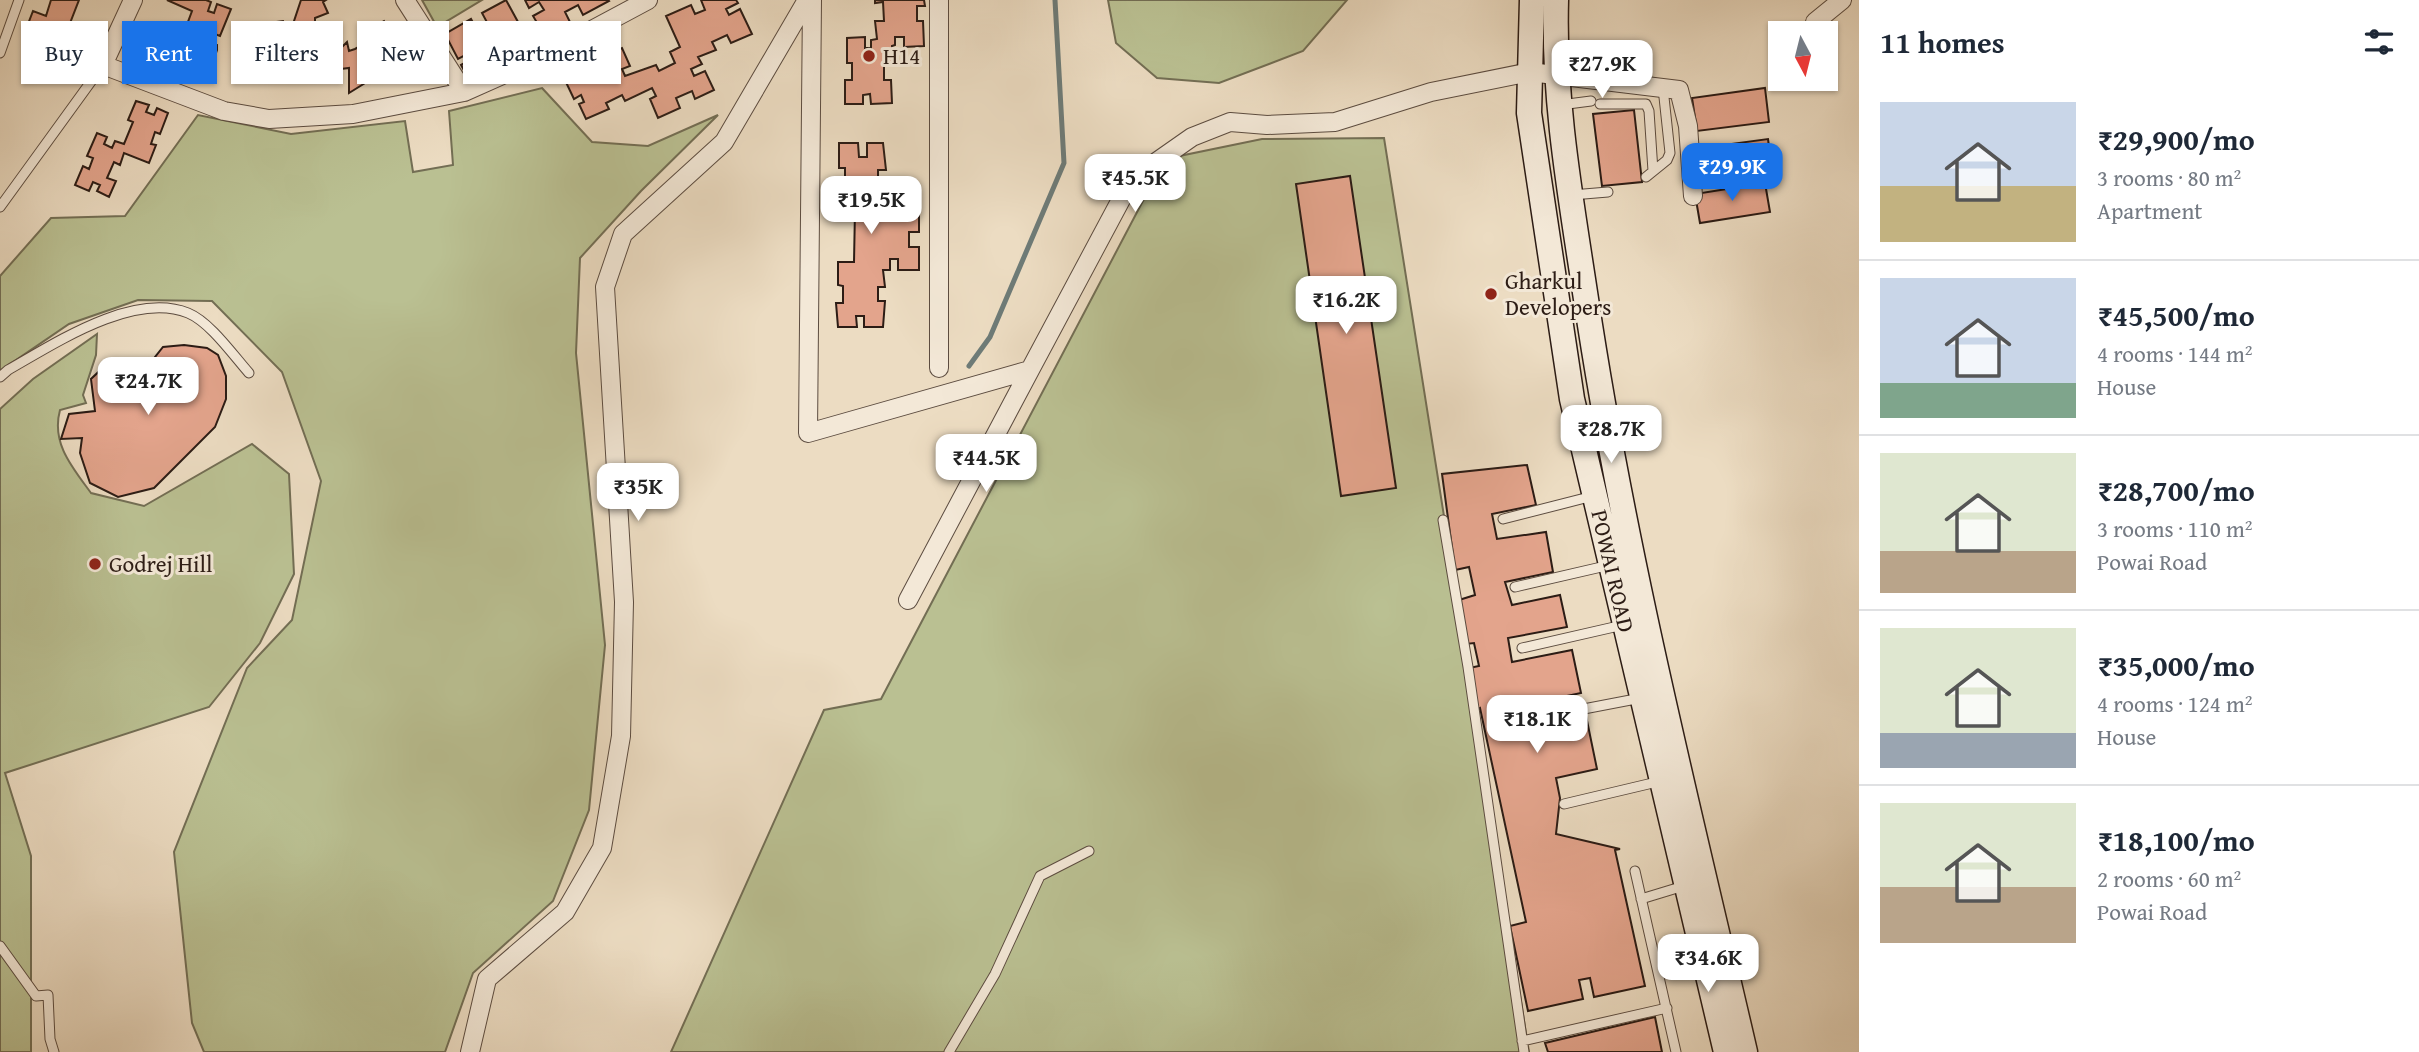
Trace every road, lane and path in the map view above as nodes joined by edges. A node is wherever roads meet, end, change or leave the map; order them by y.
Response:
1 (19, 0) edge
2 (133, 0) edge
3 (405, 0) edge
4 (648, 0) edge
5 (809, 0) edge
6 (939, 0) edge
7 (1532, 0) edge
8 (1556, 0) edge
9 (1842, 0) edge
10 (1816, 21) edge
11 (0, 53) edge
12 (108, 54) edge
13 (108, 67) edge
14 (1530, 72) junction
15 (1556, 75) junction
16 (89, 84) edge
17 (1663, 88) junction
18 (464, 92) junction
19 (1558, 105) junction
20 (1608, 192) dead end
21 (1570, 195) junction
22 (1693, 196) dead end
23 (0, 207) edge
24 (939, 368) dead end
25 (1030, 370) junction
26 (249, 373) dead end
27 (0, 377) edge
28 (1595, 496) junction
29 (1503, 519) dead end
30 (1443, 520) dead end
31 (1611, 565) junction
32 (1516, 587) dead end
33 (908, 600) dead end
34 (1635, 622) junction
35 (1522, 648) dead end
36 (1643, 698) junction
37 (1542, 716) dead end
38 (1662, 780) junction
39 (1564, 804) dead end
40 (1090, 851) dead end
41 (1635, 871) dead end
42 (1696, 883) junction
43 (1641, 899) junction
44 (0, 946) edge
45 (1667, 1008) junction
46 (1522, 1041) junction
47 (54, 1052) edge
48 (470, 1052) edge
49 (949, 1052) edge
50 (1524, 1052) edge
51 (1676, 1052) edge
52 (1726, 1052) edge
53 (1745, 1052) edge

1 - 11 lane
2 - 12 street
3 - 18 street
4 - 18 street
5 - 25 street
5 - 48 street
6 - 24 street
7 - 14 main road, POWAI ROAD
8 - 15 main road, POWAI ROAD
9 - 10 street
13 - 18 street
14 - 15 street
14 - 25 street
14 - 28 main road, POWAI ROAD
15 - 17 street
15 - 19 main road, POWAI ROAD
16 - 23 lane
17 - 19 lane
17 - 22 street
19 - 21 main road, POWAI ROAD
20 - 21 lane
21 - 34 main road, POWAI ROAD
25 - 33 street
26 - 27 lane
28 - 29 lane
28 - 31 main road, POWAI ROAD
30 - 46 lane
31 - 32 lane
31 - 34 main road, POWAI ROAD
34 - 35 lane
34 - 36 main road, POWAI ROAD
34 - 42 main road, POWAI ROAD
36 - 37 lane
36 - 38 main road, POWAI ROAD
38 - 39 lane
38 - 42 main road, POWAI ROAD
40 - 49 lane
41 - 43 lane
42 - 43 lane
42 - 52 main road, POWAI ROAD
42 - 53 main road, POWAI ROAD
43 - 45 lane
44 - 47 lane
45 - 46 lane
45 - 51 lane
46 - 50 lane

